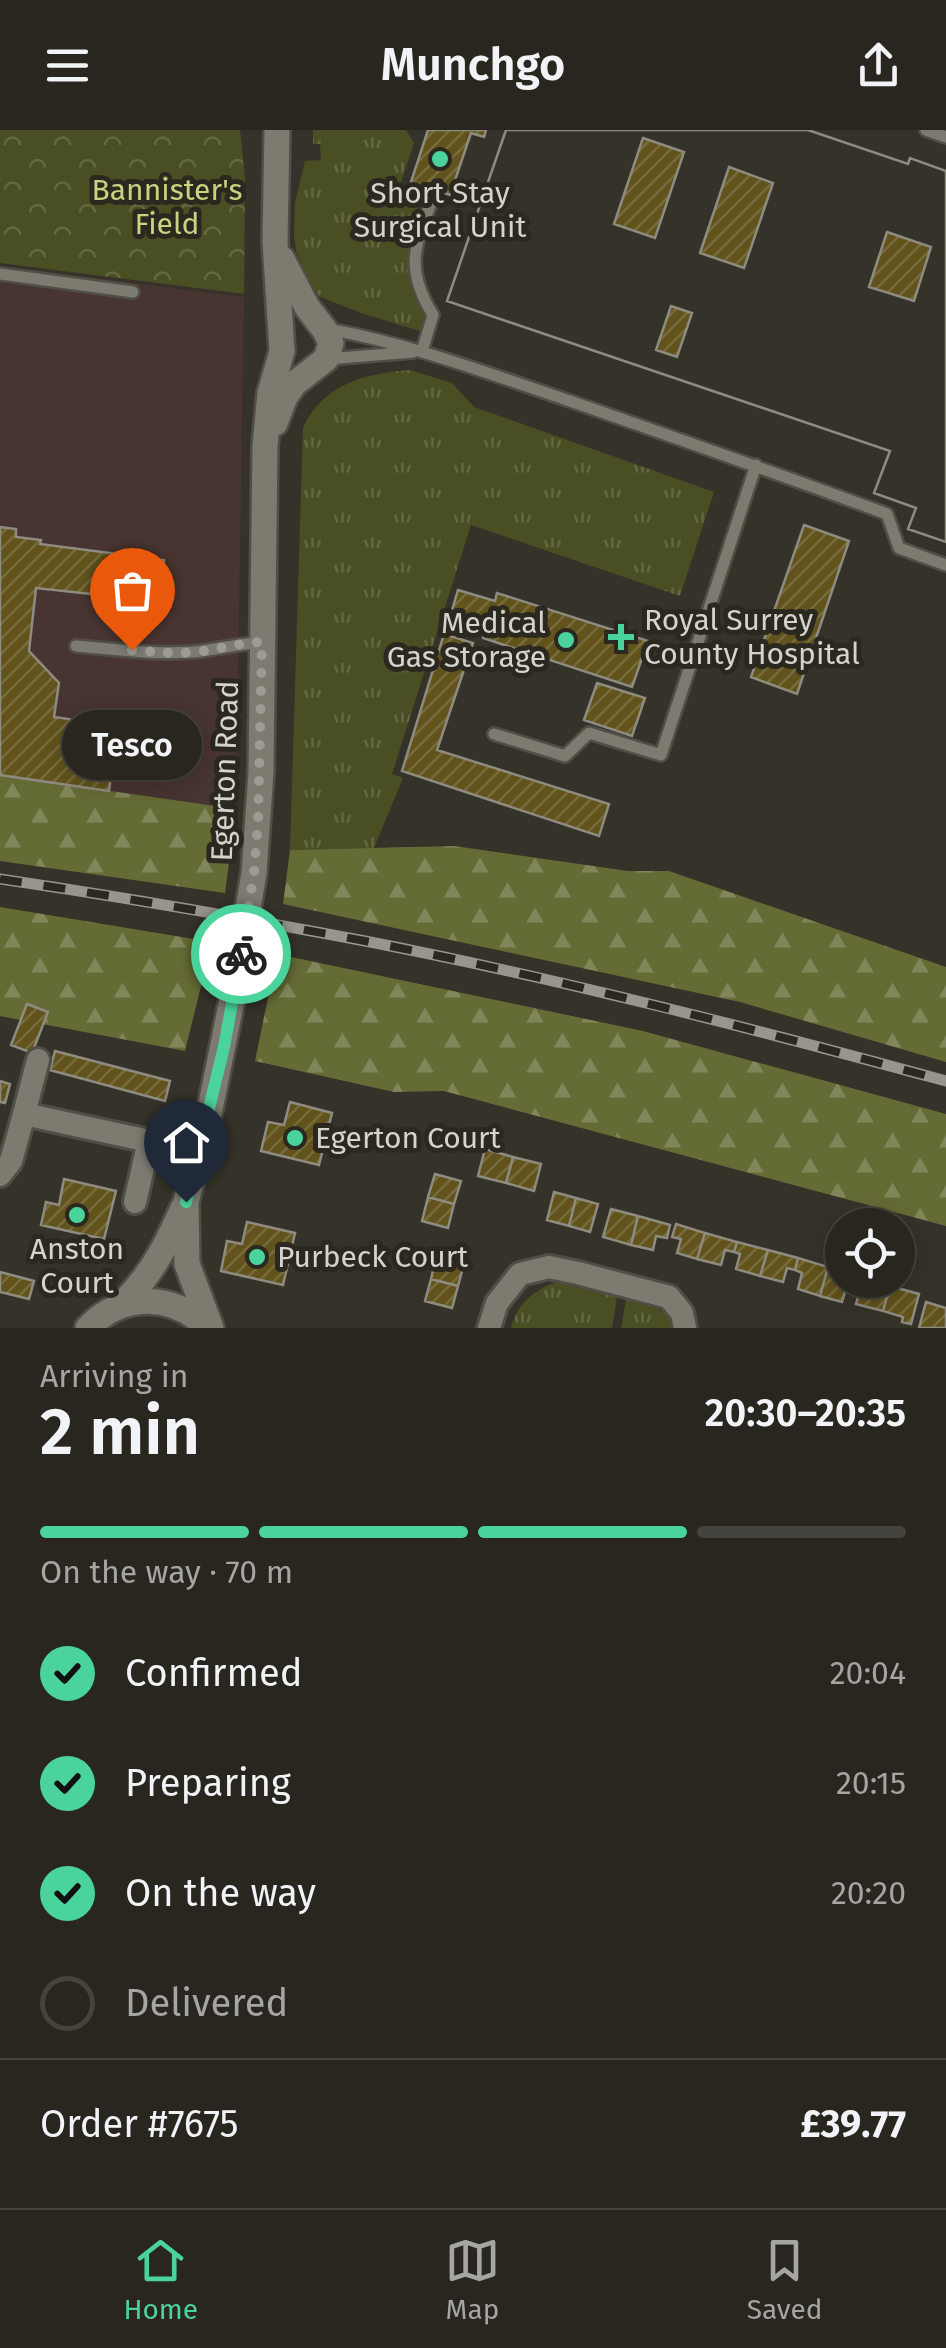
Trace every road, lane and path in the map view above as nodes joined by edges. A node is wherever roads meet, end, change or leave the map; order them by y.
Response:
1 (926, 130) edge
2 (278, 136) edge
3 (946, 137) edge
4 (436, 190) dead end
5 (275, 242) junction
6 (0, 274) edge
7 (133, 292) dead end
8 (321, 326) junction
9 (282, 346) junction
10 (422, 351) junction
11 (324, 362) junction
12 (265, 446) junction
13 (756, 465) junction
14 (946, 565) edge
15 (262, 642) junction
16 (76, 646) dead end
17 (494, 734) dead end
18 (38, 1060) dead end
19 (24, 1114) junction
20 (0, 1175) edge
21 (134, 1202) dead end
22 (186, 1202) junction
23 (104, 1316) edge
24 (74, 1328) edge
25 (209, 1328) edge
26 (489, 1328) edge
27 (685, 1328) edge

1 - 3 lane
2 - 5 street, Egerton Road
4 - 10 lane
5 - 8 street, Egerton Road
5 - 9 street, Egerton Road
6 - 7 lane
8 - 9 street
8 - 10 lane
8 - 11 street, Egerton Road
9 - 11 street
9 - 12 street, Egerton Road
10 - 11 lane
10 - 13 lane
11 - 12 street, Egerton Road
12 - 15 street, Egerton Road
13 - 14 lane
13 - 17 lane
15 - 16 lane
15 - 22 street, Egerton Road, bridge
18 - 19 street
19 - 20 street
19 - 21 street
22 - 23 street
22 - 25 street, Egerton Road
23 - 24 street
23 - 25 street
26 - 27 street

